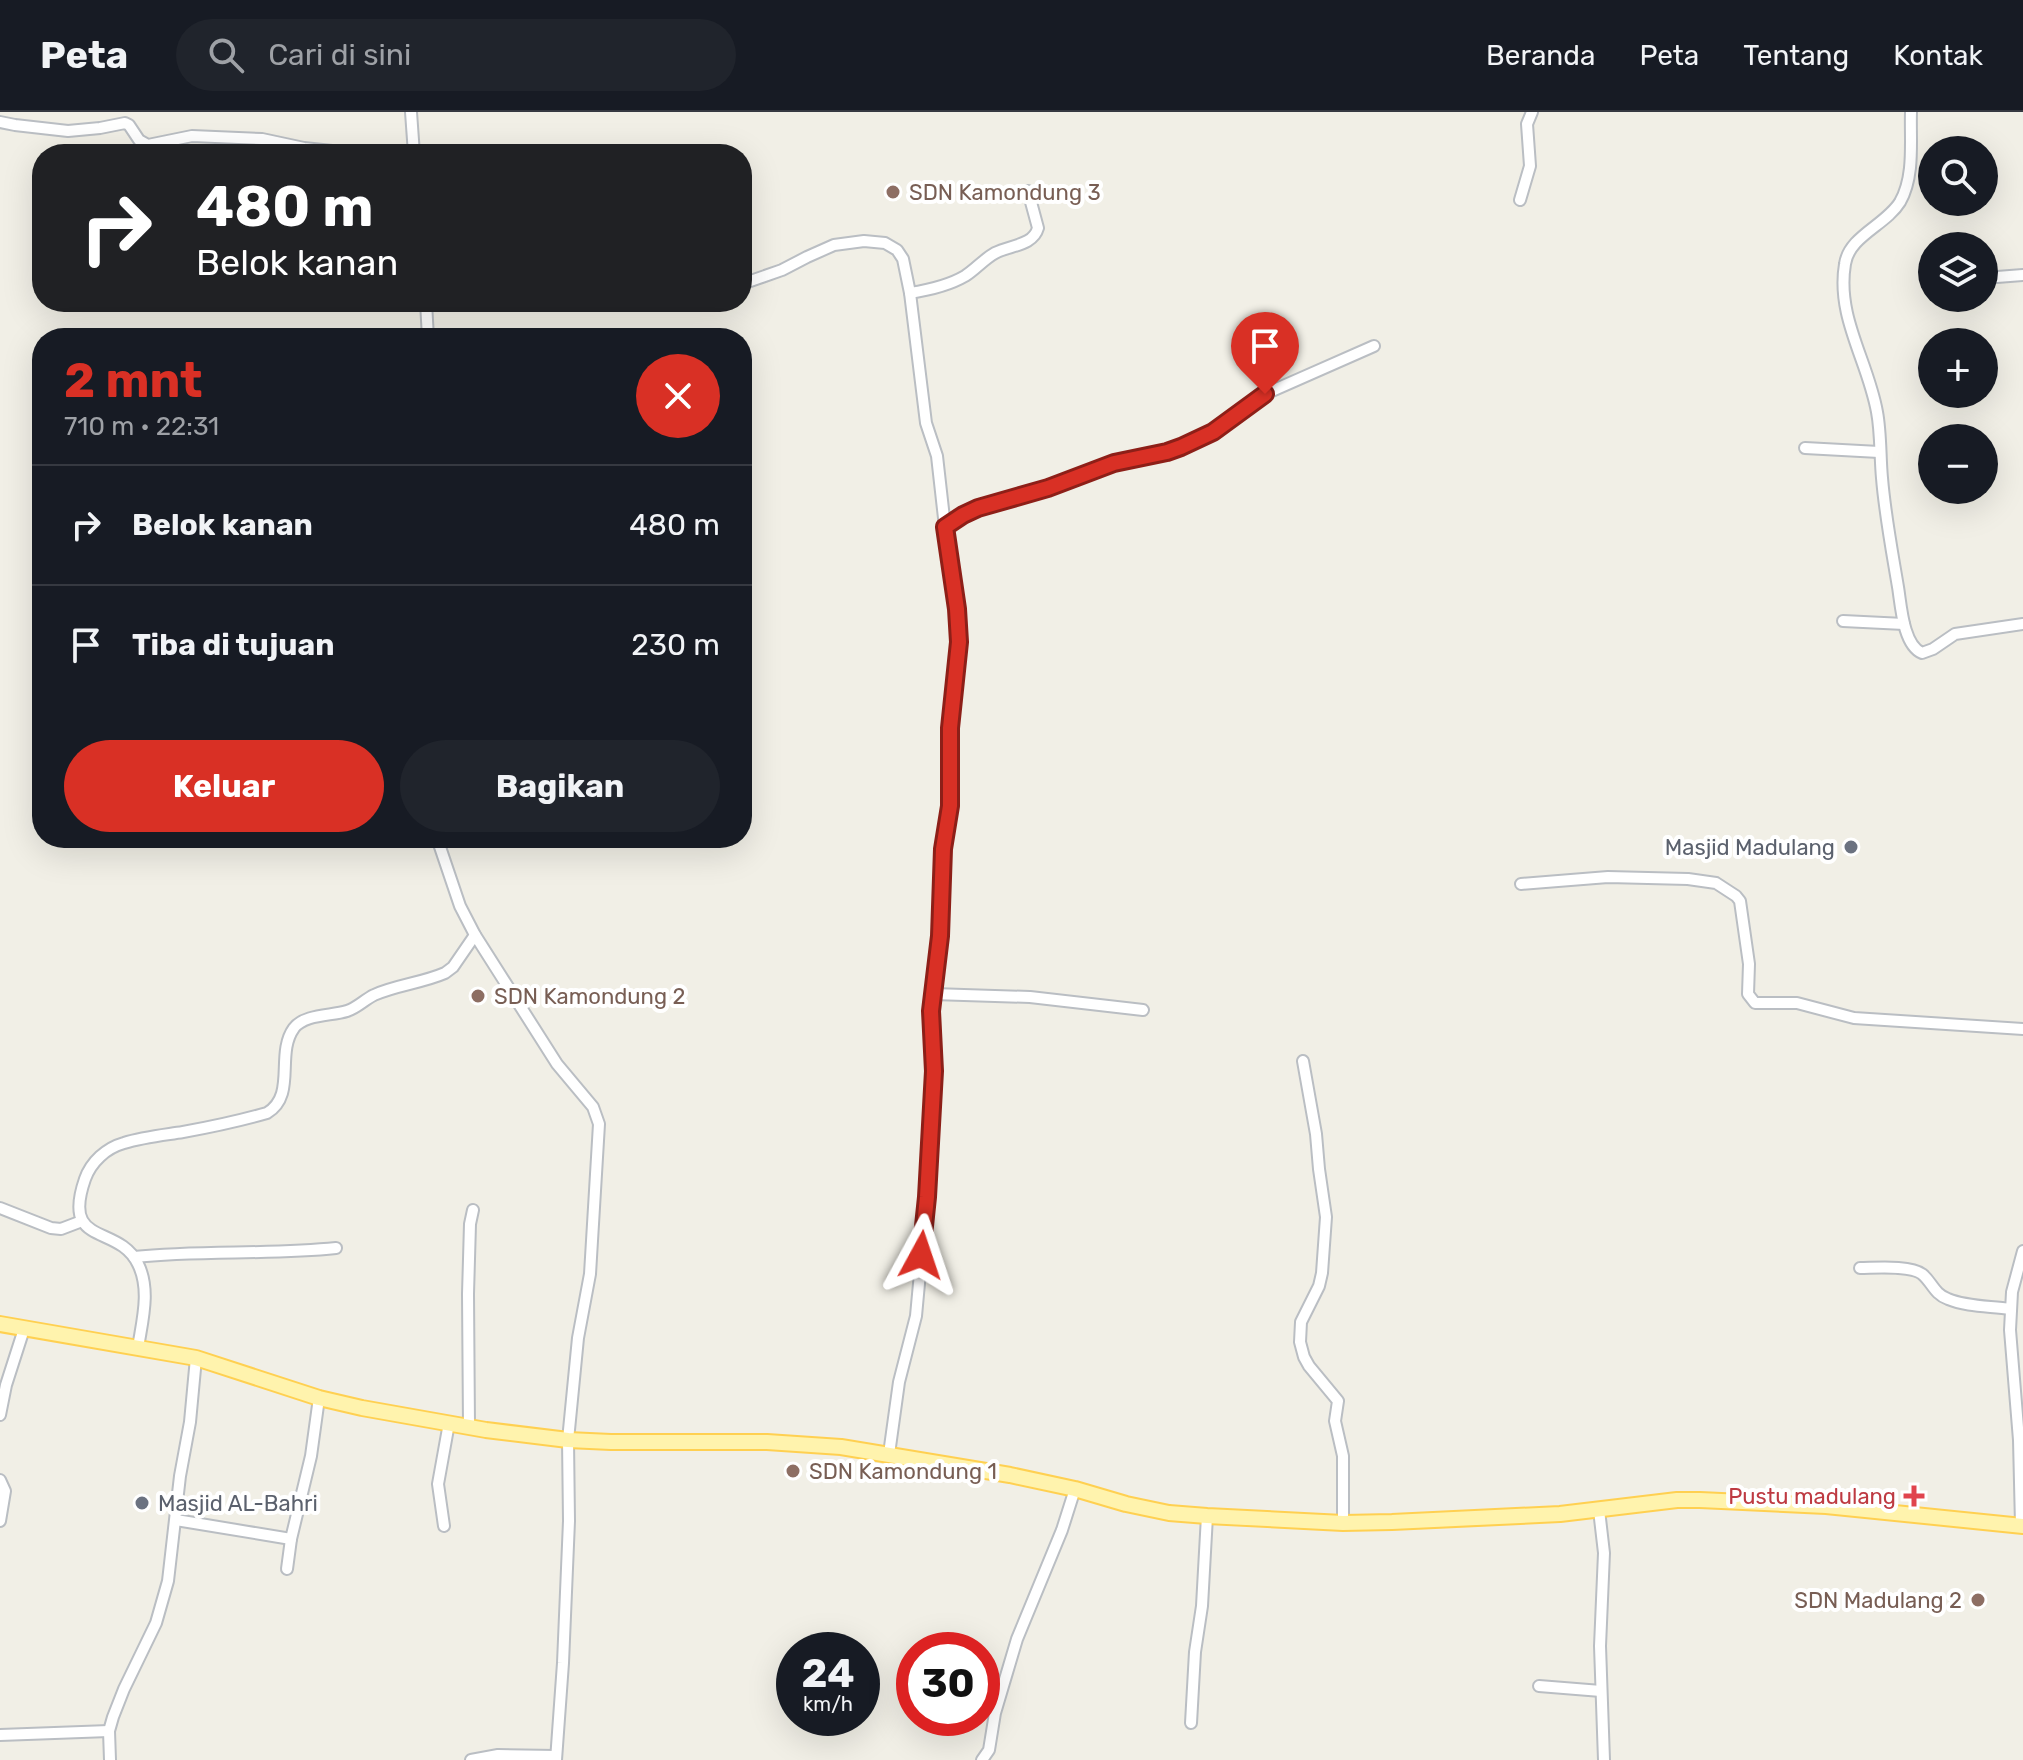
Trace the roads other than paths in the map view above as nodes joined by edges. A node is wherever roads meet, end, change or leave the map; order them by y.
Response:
1 (411, 112) edge
2 (1532, 112) edge
3 (1911, 112) edge
4 (0, 122) edge
5 (146, 144) edge
6 (153, 144) edge
7 (285, 144) edge
8 (413, 144) edge
9 (1028, 191) dead end
10 (1520, 200) dead end
11 (2023, 275) edge
12 (1998, 277) edge
13 (752, 280) edge
14 (910, 293) junction
15 (1374, 346) dead end
16 (1805, 448) dead end
17 (1879, 452) junction
18 (945, 527) junction
19 (1843, 621) dead end
20 (1904, 624) junction
21 (2023, 624) edge
22 (440, 848) edge
23 (1521, 884) dead end
24 (475, 935) junction
25 (933, 994) junction
26 (1143, 1010) dead end
27 (2023, 1029) edge
28 (1303, 1061) dead end
29 (0, 1208) edge
30 (473, 1210) dead end
31 (82, 1221) junction
32 (336, 1248) dead end
33 (2023, 1251) edge
34 (134, 1257) junction
35 (1860, 1268) dead end
36 (2010, 1309) junction
37 (0, 1324) edge
38 (24, 1329) junction
39 (138, 1348) junction
40 (196, 1358) junction
41 (319, 1398) junction
42 (0, 1415) edge
43 (449, 1423) junction
44 (469, 1426) junction
45 (568, 1440) junction
46 (889, 1454) junction
47 (0, 1480) edge
48 (1075, 1489) junction
49 (1599, 1510) junction
50 (1207, 1516) junction
51 (176, 1520) junction
52 (0, 1521) edge
53 (1343, 1523) junction
54 (444, 1526) dead end
55 (2022, 1526) edge
56 (291, 1539) junction
57 (287, 1569) dead end
58 (1539, 1686) dead end
59 (1601, 1691) junction
60 (1191, 1723) dead end
61 (109, 1731) junction
62 (0, 1735) edge
63 (556, 1758) edge
64 (110, 1760) edge
65 (471, 1760) edge
66 (982, 1760) edge
67 (1604, 1760) edge

1 - 8 street
2 - 10 street
3 - 17 street
4 - 5 street
6 - 7 street
9 - 14 street
11 - 12 street
13 - 14 street
14 - 18 street
15 - 18 street
16 - 17 street
17 - 20 street
18 - 25 street
19 - 20 street
20 - 21 street
22 - 24 street
23 - 27 street
24 - 31 street
24 - 45 street
25 - 26 street
25 - 46 street
28 - 53 street
29 - 31 street
30 - 44 street
31 - 34 street
32 - 34 street
33 - 36 street
34 - 39 street
35 - 36 street
36 - 55 street
37 - 38 main road
38 - 39 main road
38 - 42 street
39 - 40 main road
40 - 41 main road
40 - 51 street
41 - 43 main road
41 - 56 street
43 - 44 main road
43 - 54 street
44 - 45 main road
45 - 46 main road
45 - 63 street
46 - 48 main road
47 - 52 street
48 - 50 main road
48 - 66 street
49 - 53 main road
49 - 55 main road
49 - 59 street
50 - 53 main road
50 - 60 street
51 - 56 street
51 - 61 street
56 - 57 street
58 - 59 street
59 - 67 street
61 - 62 street
61 - 64 street
63 - 65 street

